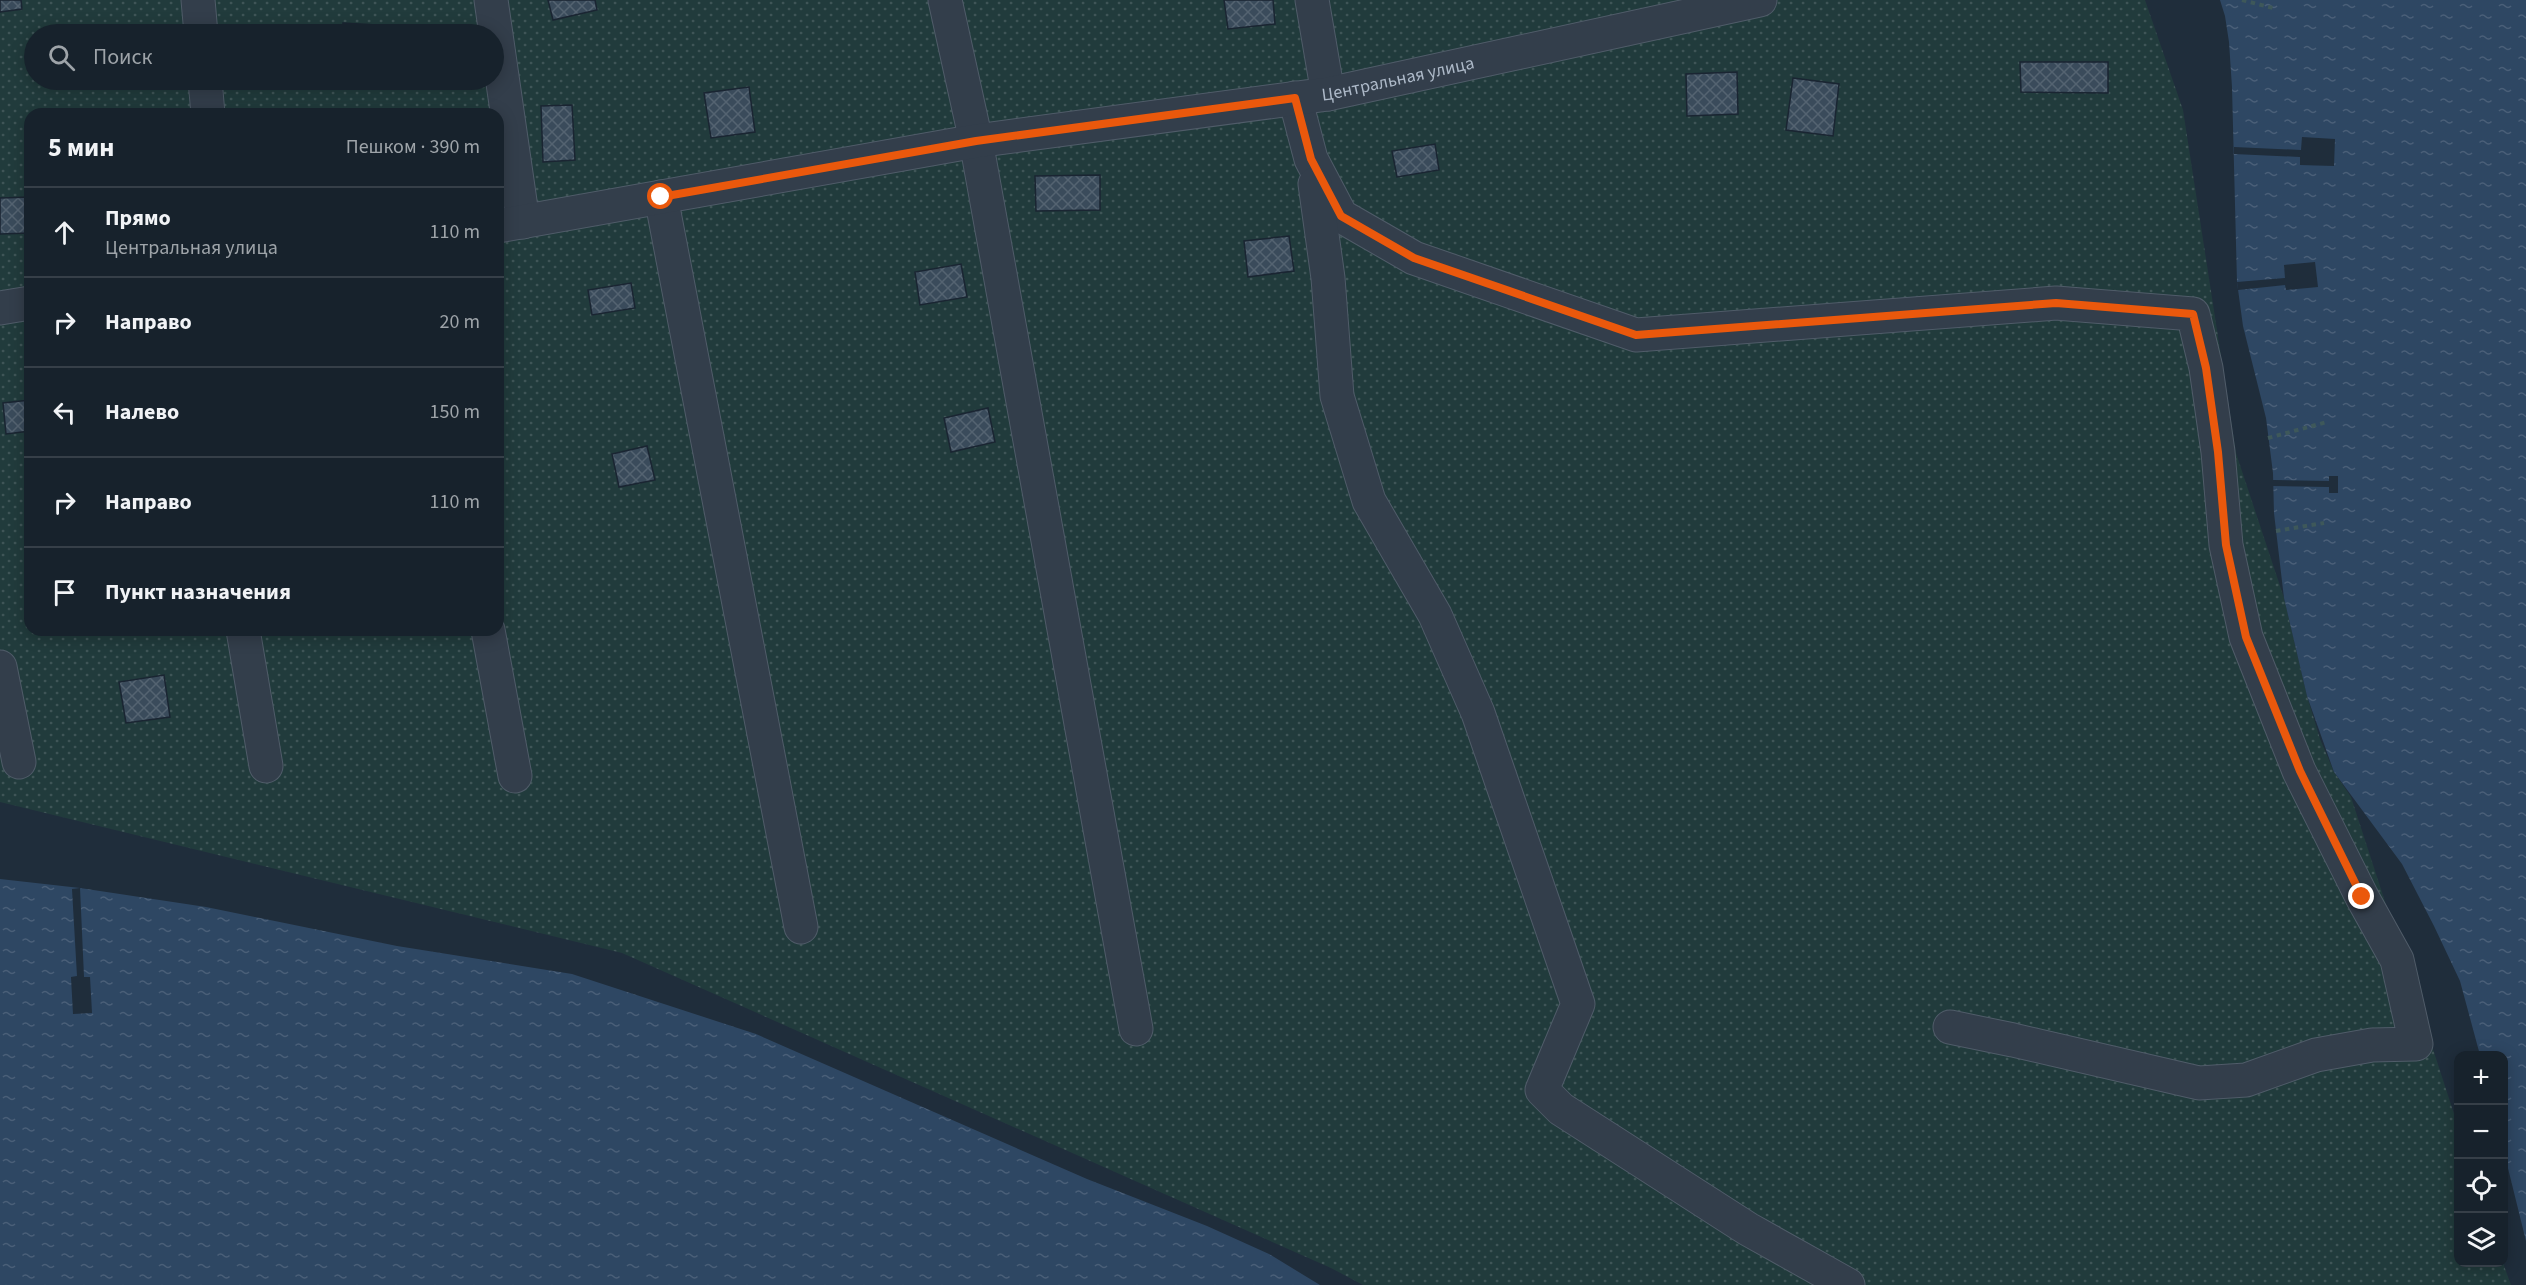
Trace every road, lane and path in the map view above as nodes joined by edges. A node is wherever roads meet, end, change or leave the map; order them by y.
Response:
1 (198, 0) edge
2 (491, 0) edge
3 (945, 0) edge
4 (1312, 0) edge
5 (1760, 0) edge
6 (2242, 0) edge
7 (1681, 8) edge
8 (2273, 8) dead end
9 (200, 24) edge
10 (493, 24) edge
11 (206, 90) edge
12 (499, 90) edge
13 (1328, 94) junction
14 (1295, 98) junction
15 (207, 108) edge
16 (500, 108) edge
17 (976, 141) junction
18 (504, 153) edge
19 (1311, 159) junction
20 (661, 197) junction
21 (510, 224) edge
22 (24, 304) edge
23 (0, 308) edge
24 (2327, 422) dead end
25 (2268, 438) dead end
26 (2324, 523) dead end
27 (2276, 531) dead end
28 (244, 636) edge
29 (489, 636) edge
30 (0, 667) edge
31 (19, 762) dead end
32 (266, 766) dead end
33 (515, 776) dead end
34 (801, 927) dead end
35 (1950, 1028) dead end
36 (1136, 1029) dead end
37 (1848, 1285) edge

1 - 9 street
2 - 10 street
3 - 17 street
4 - 13 street
5 - 7 street, Центральная улица
6 - 8 path
7 - 13 street, Центральная улица
11 - 15 street
12 - 16 street
13 - 14 street, Центральная улица
14 - 17 street, Центральная улица
14 - 19 street
17 - 20 street, Центральная улица
17 - 36 street
18 - 21 street
19 - 35 street
19 - 37 street
20 - 21 street, Центральная улица
20 - 34 street
22 - 23 street
24 - 25 path
26 - 27 path
28 - 32 street
29 - 33 street
30 - 31 street

